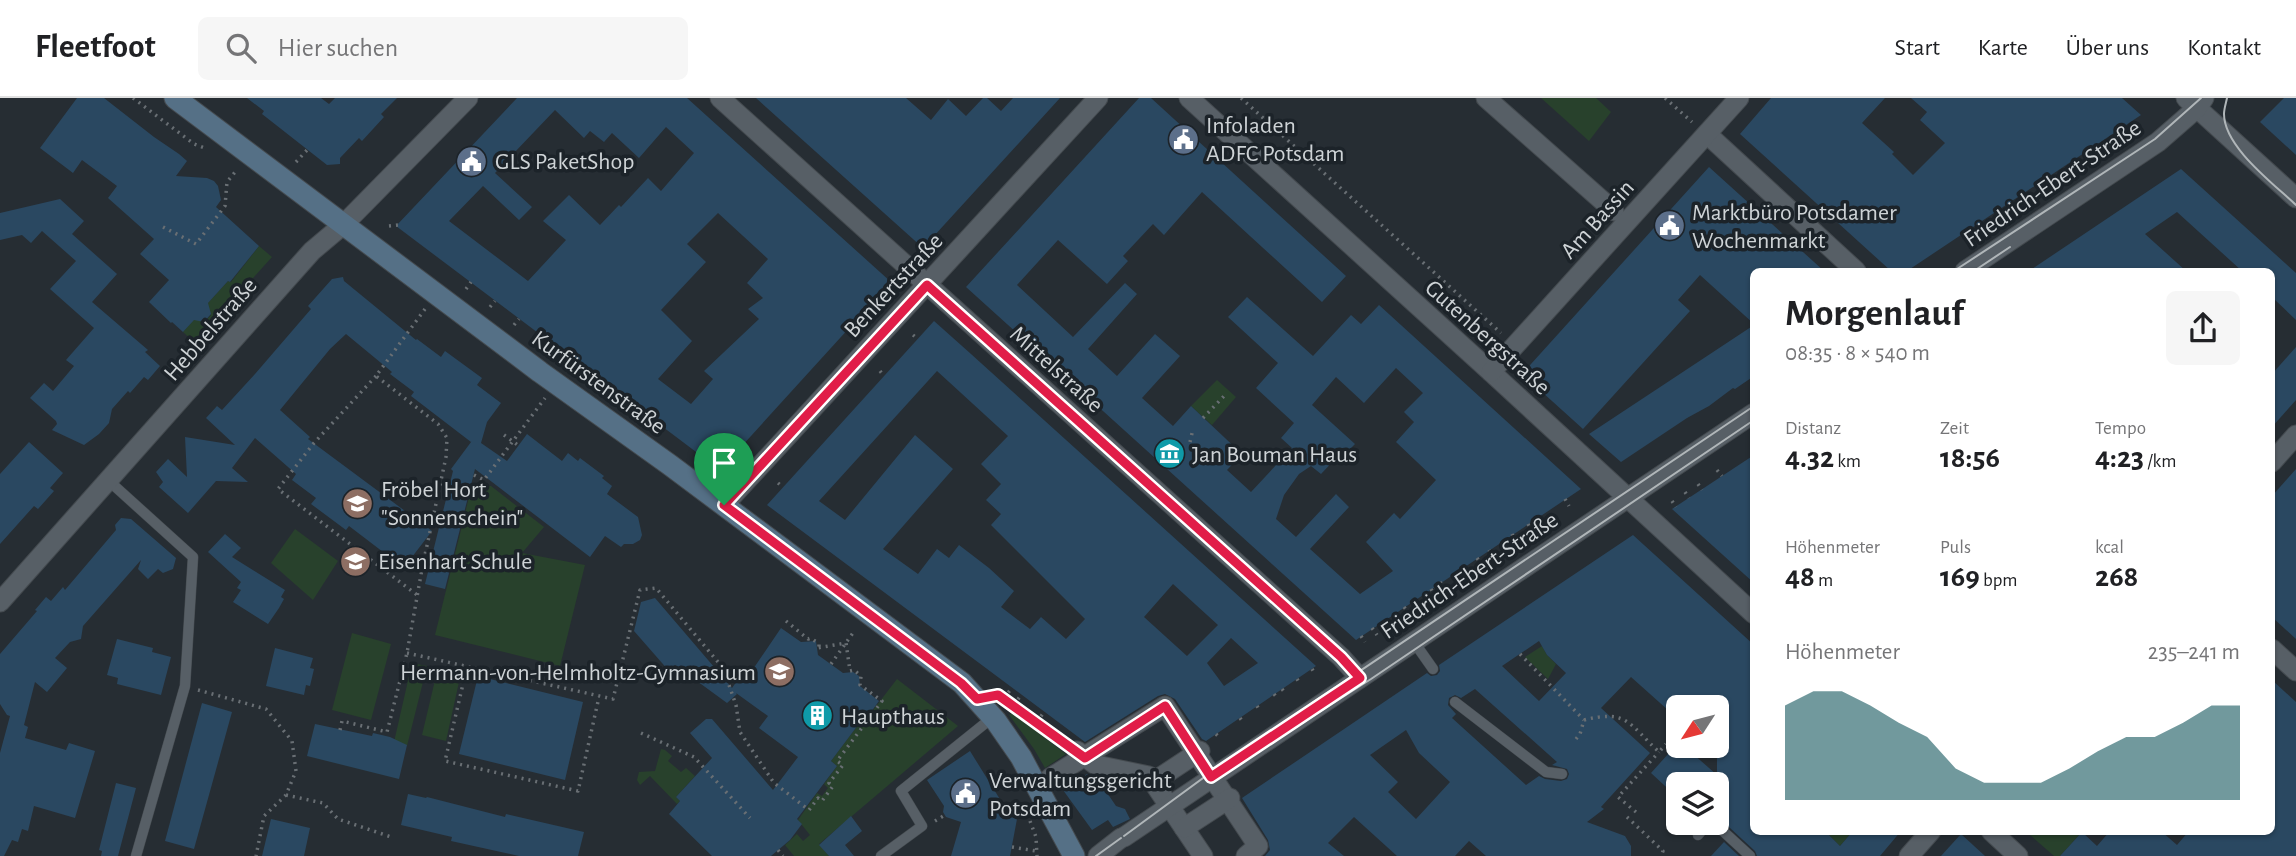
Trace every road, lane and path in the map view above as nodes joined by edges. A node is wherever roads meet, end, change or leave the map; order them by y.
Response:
1 (133, 98) edge
2 (176, 98) edge
3 (468, 98) edge
4 (720, 98) edge
5 (1098, 98) edge
6 (1188, 98) edge
7 (1241, 98) edge
8 (1486, 98) edge
9 (1665, 98) edge
10 (1739, 98) edge
11 (2216, 98) edge
12 (2196, 101) edge
13 (159, 117) dead end
14 (1707, 134) junction
15 (308, 149) dead end
16 (296, 162) dead end
17 (236, 171) dead end
18 (2296, 198) edge
19 (1620, 217) junction
20 (344, 224) junction
21 (398, 225) dead end
22 (389, 226) dead end
23 (163, 227) dead end
24 (1853, 268) edge
25 (1969, 268) edge
26 (471, 282) dead end
27 (927, 285) junction
28 (466, 289) dead end
29 (495, 300) dead end
30 (490, 307) dead end
31 (426, 308) dead end
32 (519, 319) dead end
33 (514, 325) dead end
34 (1502, 334) dead end
35 (914, 335) dead end
36 (918, 339) dead end
37 (880, 371) dead end
38 (1491, 372) junction
39 (376, 376) junction
40 (884, 376) dead end
41 (1226, 394) dead end
42 (546, 396) dead end
43 (1750, 416) edge
44 (1203, 418) dead end
45 (1193, 429) dead end
46 (504, 435) dead end
47 (2296, 435) edge
48 (513, 441) junction
49 (1190, 442) dead end
50 (519, 446) dead end
51 (2275, 459) edge
52 (1717, 470) dead end
53 (474, 475) dead end
54 (1722, 476) dead end
55 (109, 481) junction
56 (778, 483) dead end
57 (1698, 484) dead end
58 (783, 487) dead end
59 (1702, 490) dead end
60 (1685, 492) dead end
61 (1689, 498) dead end
62 (1565, 499) dead end
63 (1627, 499) junction
64 (1672, 501) dead end
65 (724, 505) junction
66 (1570, 506) dead end
67 (1676, 507) dead end
68 (1530, 522) dead end
69 (1534, 529) dead end
70 (1512, 534) dead end
71 (1516, 541) dead end
72 (1501, 542) dead end
73 (1505, 549) dead end
74 (1489, 550) dead end
75 (1493, 557) dead end
76 (1477, 558) dead end
77 (1482, 565) dead end
78 (1457, 572) dead end
79 (1462, 578) dead end
80 (1442, 591) dead end
81 (417, 596) junction
82 (1435, 596) dead end
83 (0, 602) edge
84 (1404, 607) dead end
85 (1750, 610) edge
86 (1409, 613) dead end
87 (786, 621) dead end
88 (1383, 621) dead end
89 (856, 628) dead end
90 (1373, 628) dead end
91 (1387, 628) dead end
92 (1377, 635) dead end
93 (1361, 636) dead end
94 (1365, 642) dead end
95 (1414, 642) junction
96 (846, 643) junction
97 (2275, 652) edge
98 (407, 653) junction
99 (1520, 654) dead end
100 (831, 664) dead end
101 (467, 667) junction
102 (1312, 669) dead end
103 (1433, 669) dead end
104 (2296, 671) edge
105 (1315, 674) dead end
106 (1360, 678) junction
107 (1297, 679) dead end
108 (1300, 684) dead end
109 (185, 686) junction
110 (1011, 689) dead end
111 (1282, 689) dead end
112 (1274, 694) dead end
113 (1286, 694) dead end
114 (1021, 695) dead end
115 (600, 696) junction
116 (977, 699) junction
117 (1004, 699) junction
118 (1278, 699) dead end
119 (1455, 702) dead end
120 (1013, 706) junction
121 (1257, 706) dead end
122 (1260, 711) dead end
123 (1044, 712) dead end
124 (993, 717) junction
125 (1240, 718) dead end
126 (1584, 720) junction
127 (1037, 722) junction
128 (1243, 722) dead end
129 (340, 730) dead end
130 (641, 733) dead end
131 (1576, 739) dead end
132 (1666, 744) dead end
133 (1660, 752) junction
134 (1079, 753) junction
135 (1198, 753) junction
136 (1562, 774) dead end
137 (1211, 777) junction
138 (1050, 778) dead end
139 (1153, 782) junction
140 (286, 795) junction
141 (1228, 799) junction
142 (1170, 806) junction
143 (1636, 812) dead end
144 (1027, 816) dead end
145 (747, 817) dead end
146 (1627, 817) dead end
147 (1184, 828) junction
148 (1726, 835) edge
149 (1927, 835) edge
150 (1995, 835) edge
151 (394, 838) dead end
152 (1012, 846) dead end
153 (778, 850) dead end
154 (1037, 853) edge
155 (136, 856) edge
156 (256, 856) edge
157 (783, 856) edge
158 (881, 856) edge
159 (1074, 856) edge
160 (1095, 856) edge
161 (1203, 856) edge
162 (1245, 856) edge
163 (1661, 856) edge
164 (1749, 856) edge
165 (1909, 856) edge
166 (2018, 856) edge

1 - 13 path
2 - 20 street, Kurfürstenstraße
3 - 20 street, Hebbelstraße
4 - 27 street, Mittelstraße
5 - 27 street, Benkertstraße
6 - 38 street, Gutenbergstraße
7 - 34 path
8 - 19 street
9 - 14 path
10 - 14 street, Am Bassin
11 - 12 street, Friedrich-Ebert-Straße
12 - 18 street
12 - 25 street, Friedrich-Ebert-Straße
14 - 19 street, Am Bassin
14 - 24 street
15 - 16 path
17 - 23 path
19 - 38 street, Am Bassin
20 - 55 street, Hebbelstraße
20 - 65 street, Kurfürstenstraße
21 - 22 path
26 - 28 path
27 - 65 street, Benkertstraße
27 - 106 street, Mittelstraße
29 - 30 path
31 - 39 path
32 - 33 path
35 - 36 path
37 - 40 path
38 - 63 street, Gutenbergstraße
39 - 81 path
39 - 81 path
41 - 44 path
42 - 48 path
43 - 63 street, Friedrich-Ebert-Straße
45 - 49 path
46 - 48 path
47 - 51 street
48 - 50 path
48 - 53 path
52 - 54 path
55 - 83 street, Hebbelstraße
55 - 109 lane
56 - 58 path
57 - 59 path
60 - 61 path
62 - 66 path
63 - 85 street, Gutenbergstraße
63 - 95 street, Friedrich-Ebert-Straße
64 - 67 path
65 - 116 street, Kurfürstenstraße
68 - 69 path
70 - 71 path
72 - 73 path
74 - 75 path
76 - 77 path
78 - 79 path
80 - 82 path
81 - 98 path
84 - 86 path
87 - 96 path
88 - 91 path
89 - 96 path
90 - 92 path
93 - 94 path
95 - 103 lane
95 - 106 street, Friedrich-Ebert-Straße
96 - 100 path
96 - 115 path
97 - 104 street
98 - 101 path
98 - 129 path
99 - 126 path
101 - 115 path
101 - 115 path
102 - 105 path
106 - 137 street, Friedrich-Ebert-Straße
107 - 108 path
109 - 140 path
109 - 155 lane
110 - 117 path
111 - 113 path
112 - 118 path
114 - 120 path
116 - 117 path
116 - 124 street, Kurfürstenstraße
117 - 120 path
119 - 136 lane
120 - 127 path
121 - 122 path
123 - 127 path
124 - 158 lane
124 - 159 street, Kurfürstenstraße
125 - 128 path
126 - 131 path
126 - 133 path
127 - 134 path
130 - 145 path
132 - 133 path
133 - 143 path
134 - 135 street
134 - 138 street
134 - 139 street
135 - 137 street
135 - 139 street
137 - 141 street
137 - 142 street, Friedrich-Ebert-Straße
139 - 142 street
140 - 151 path
140 - 156 path
141 - 147 street
141 - 162 street
142 - 147 street
142 - 160 street, Friedrich-Ebert-Straße
144 - 154 path
146 - 163 path
147 - 161 street
148 - 164 lane
149 - 165 street
150 - 166 street
152 - 154 path
153 - 157 path

